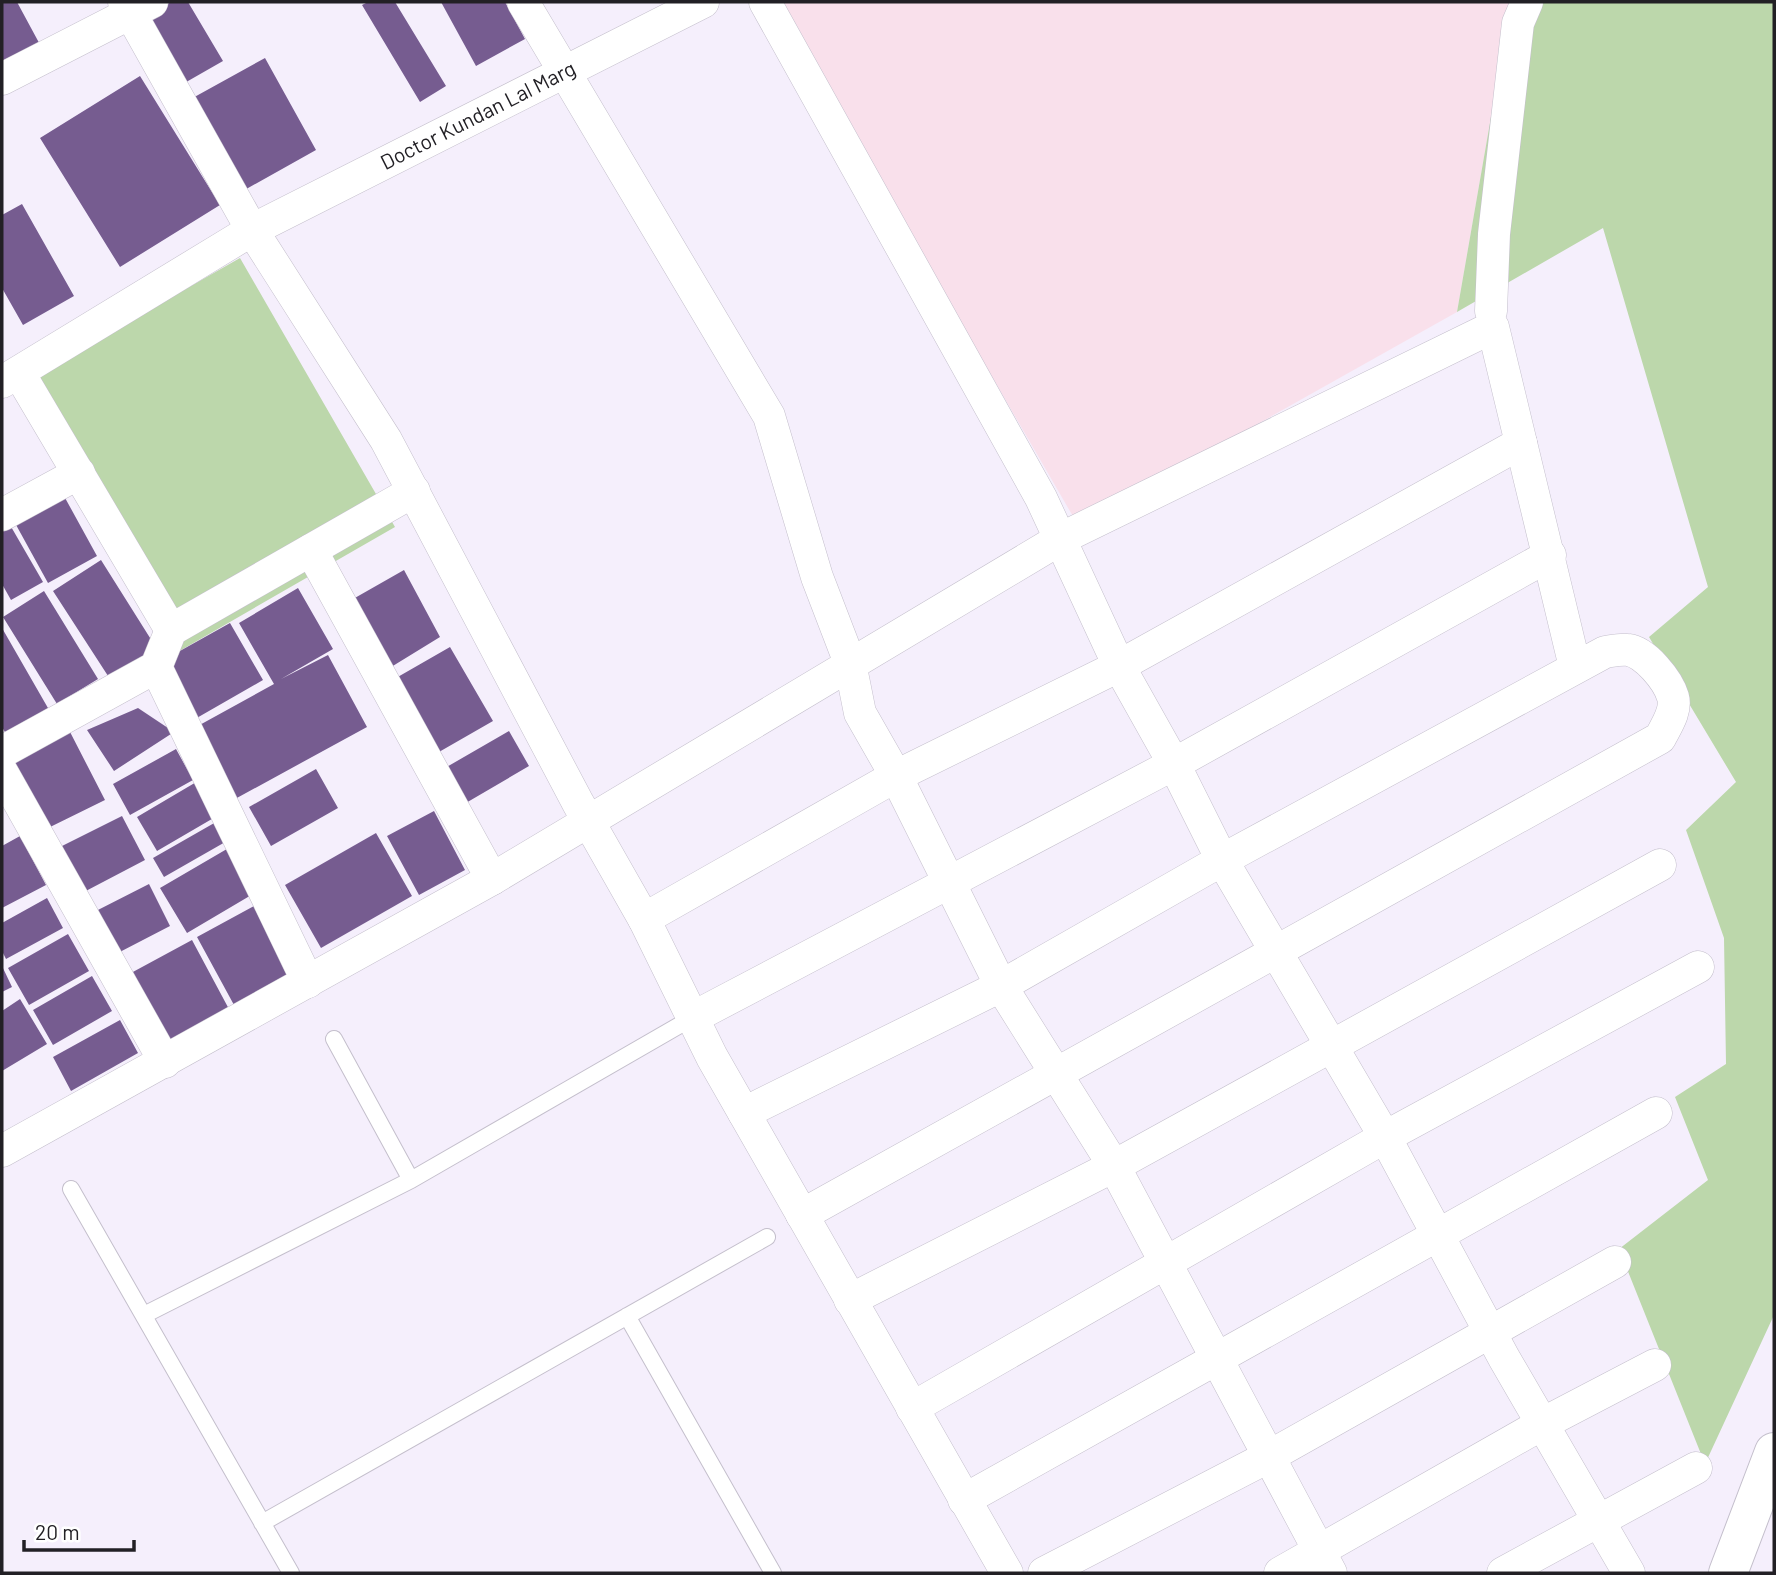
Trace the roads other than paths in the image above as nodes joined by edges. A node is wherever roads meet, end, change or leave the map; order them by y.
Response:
1 (523, 2) edge
2 (703, 2) edge
3 (765, 2) edge
4 (1527, 2) edge
5 (135, 6) edge
6 (565, 71) junction
7 (2, 79) edge
8 (252, 230) junction
9 (1491, 311) dead end
10 (11, 378) edge
11 (1521, 443) junction
12 (79, 473) junction
13 (414, 491) junction
14 (2, 515) edge
15 (1062, 538) junction
16 (311, 550) junction
17 (1550, 555) junction
18 (171, 630) junction
19 (850, 663) junction
20 (1119, 666) junction
21 (156, 667) junction
22 (1575, 667) junction
23 (2, 752) edge
24 (1174, 764) junction
25 (2, 772) edge
26 (896, 776) junction
27 (590, 820) junction
28 (1222, 860) junction
29 (1660, 865) dead end
30 (492, 879) junction
31 (949, 882) junction
32 (644, 919) junction
33 (1277, 950) junction
34 (1698, 967) dead end
35 (308, 982) junction
36 (1000, 986) junction
37 (692, 1018) junction
38 (334, 1039) dead end
39 (1332, 1045) junction
40 (165, 1062) junction
41 (1057, 1076) junction
42 (744, 1113) junction
43 (1656, 1113) dead end
44 (1385, 1137) junction
45 (5, 1142) edge
46 (1114, 1166) junction
47 (411, 1180) junction
48 (71, 1189) dead end
49 (802, 1215) junction
50 (1440, 1236) junction
51 (767, 1237) dead end
52 (1164, 1262) junction
53 (1615, 1262) dead end
54 (850, 1300) junction
55 (144, 1315) junction
56 (627, 1316) junction
57 (1491, 1333) junction
58 (1217, 1359) junction
59 (1655, 1365) dead end
60 (912, 1408) junction
61 (1542, 1424) junction
62 (1774, 1452) edge
63 (1268, 1457) junction
64 (1696, 1468) dead end
65 (964, 1500) junction
66 (262, 1523) junction
67 (1598, 1523) junction
68 (1325, 1563) edge
69 (291, 1573) edge
70 (773, 1573) edge
71 (1007, 1573) edge
72 (1044, 1573) edge
73 (1280, 1573) edge
74 (1503, 1573) edge
75 (1629, 1573) edge
76 (1728, 1573) edge

1 - 6 street
2 - 6 street, Doctor Kundan Lal Marg
3 - 15 street
4 - 9 street
5 - 7 street
5 - 8 street
6 - 8 street, Doctor Kundan Lal Marg
6 - 19 street
8 - 10 street, Doctor Kundan Lal Marg
8 - 13 street
10 - 12 street
11 - 15 street
11 - 17 street
11 - 20 street
12 - 14 street
12 - 18 street
13 - 16 street
13 - 27 street
15 - 19 street
15 - 20 street
16 - 18 street
16 - 30 street
17 - 22 street
17 - 24 street
18 - 21 street
19 - 26 street
19 - 27 street
20 - 24 street
20 - 26 street
21 - 23 street
21 - 35 street
22 - 28 street
22 - 33 street
24 - 28 street
24 - 31 street
25 - 40 street
26 - 31 street
26 - 32 street
27 - 30 street
27 - 32 street
28 - 33 street
28 - 36 street
29 - 39 street
30 - 35 street
31 - 36 street
31 - 37 street
32 - 37 street
33 - 39 street
33 - 41 street
34 - 44 street
35 - 40 street
36 - 41 street
36 - 42 street
37 - 42 street
37 - 47 lane
38 - 47 lane
39 - 44 street
39 - 46 street
40 - 45 street
41 - 46 street
41 - 49 street
42 - 49 street
43 - 50 street
44 - 50 street
44 - 52 street
46 - 52 street
46 - 54 street
47 - 55 lane
48 - 55 lane
49 - 54 street
50 - 57 street
50 - 58 street
51 - 56 lane
52 - 58 street
52 - 60 street
53 - 57 street
54 - 60 street
55 - 66 lane
56 - 66 lane
56 - 70 lane
57 - 61 street
57 - 63 street
58 - 63 street
58 - 65 street
59 - 61 street
60 - 65 street
61 - 67 street
61 - 68 street
62 - 76 main road
63 - 68 street
63 - 72 street
64 - 67 street
65 - 71 street
66 - 69 lane
67 - 74 street
67 - 75 street
68 - 73 street

